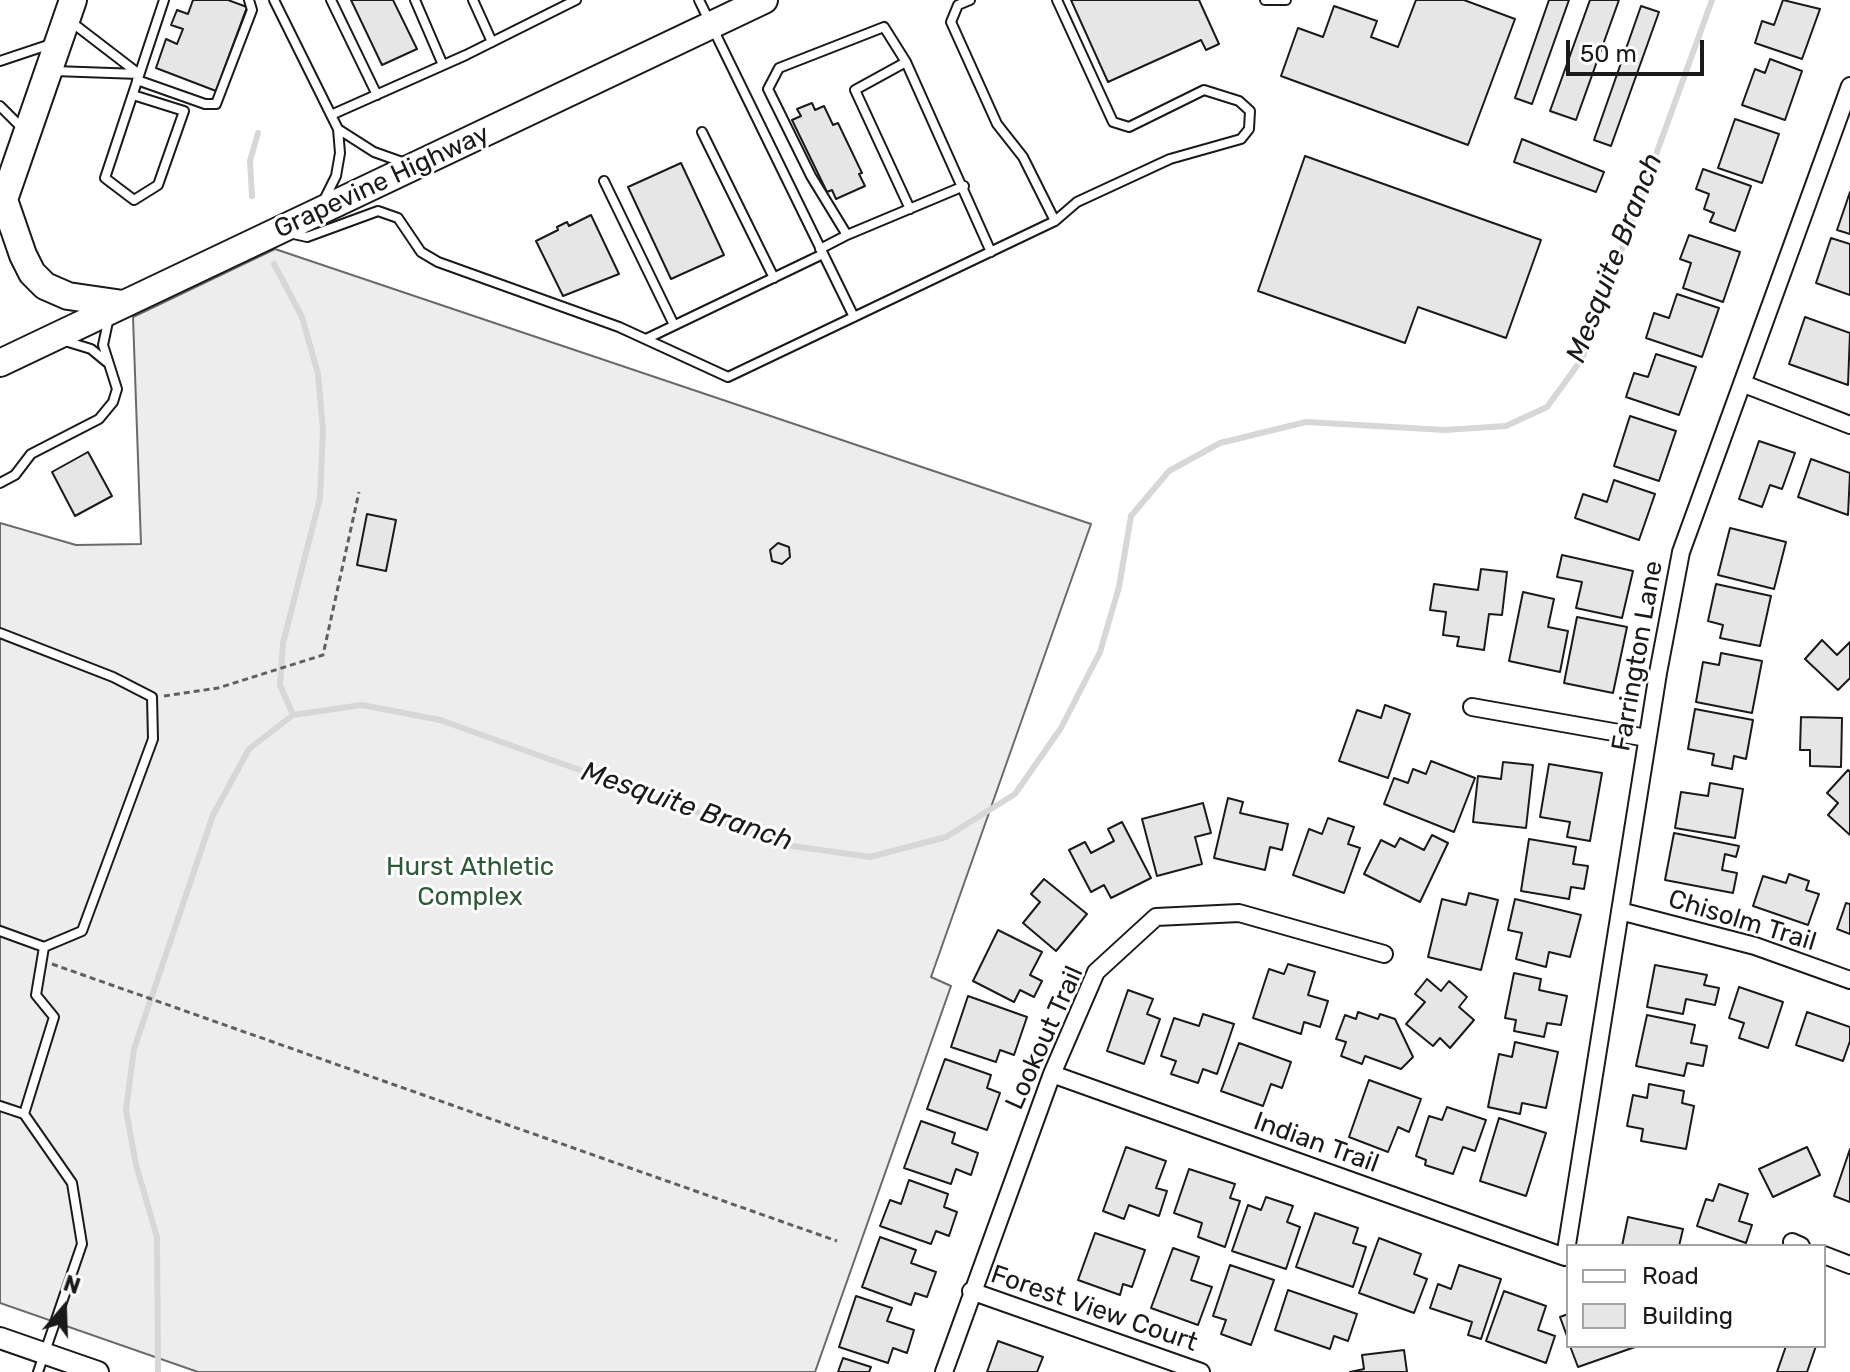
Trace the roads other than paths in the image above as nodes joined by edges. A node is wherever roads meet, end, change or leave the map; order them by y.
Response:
1 (164, 0) edge
2 (249, 0) edge
3 (274, 0) edge
4 (331, 0) edge
5 (415, 0) edge
6 (473, 0) edge
7 (576, 0) edge
8 (699, 0) edge
9 (764, 0) edge
10 (970, 0) edge
11 (1057, 0) edge
12 (1265, 0) edge
13 (1286, 0) edge
14 (66, 20) edge
15 (711, 25) junction
16 (492, 42) junction
17 (0, 61) edge
18 (906, 62) junction
19 (443, 65) junction
20 (49, 71) junction
21 (138, 77) junction
22 (1850, 86) edge
23 (133, 95) junction
24 (377, 95) junction
25 (0, 106) edge
26 (331, 115) junction
27 (338, 129) junction
28 (702, 132) dead end
29 (26, 135) junction
30 (414, 166) junction
31 (604, 181) dead end
32 (964, 186) junction
33 (2, 205) edge
34 (910, 209) junction
35 (311, 215) junction
36 (1055, 221) junction
37 (279, 231) junction
38 (847, 235) junction
39 (822, 252) junction
40 (991, 252) junction
41 (774, 278) junction
42 (118, 307) junction
43 (854, 317) junction
44 (674, 325) junction
45 (646, 339) junction
46 (48, 340) junction
47 (0, 363) edge
48 (108, 363) junction
49 (1744, 384) junction
50 (1850, 425) edge
51 (0, 483) edge
52 (0, 633) edge
53 (1472, 707) dead end
54 (1647, 738) junction
55 (1620, 911) junction
56 (0, 931) edge
57 (44, 947) junction
58 (1384, 954) dead end
59 (1850, 980) edge
60 (1052, 1074) junction
61 (0, 1106) edge
62 (24, 1114) junction
63 (1567, 1244) edge
64 (1566, 1251) edge
65 (1826, 1256) edge
66 (1565, 1257) joint
67 (1850, 1265) edge
68 (971, 1291) junction
69 (0, 1338) edge
70 (42, 1363) edge
71 (98, 1372) edge
72 (944, 1372) edge
73 (1201, 1372) edge

1 - 21 lane
2 - 21 lane
3 - 26 lane
4 - 24 lane
5 - 19 lane
6 - 16 lane
7 - 16 lane
8 - 15 lane
9 - 15 main road, Grapevine Highway
10 - 36 lane
11 - 36 lane
12 - 13 lane
14 - 17 lane
14 - 20 main road
14 - 21 lane
15 - 30 main road, Grapevine Highway
15 - 39 lane
16 - 19 lane
18 - 32 lane
18 - 34 lane
18 - 38 lane
19 - 24 lane
20 - 21 lane
20 - 29 main road
21 - 23 lane
22 - 49 street, Farrington Lane
23 - 23 lane
24 - 26 lane
25 - 29 lane
26 - 27 lane
27 - 30 lane
27 - 35 lane
28 - 41 lane
29 - 33 main road
30 - 35 main road, Grapevine Highway
31 - 44 lane
32 - 34 lane
32 - 40 lane
33 - 42 main road
34 - 38 lane
35 - 37 main road, Grapevine Highway
36 - 40 lane
37 - 42 main road, Grapevine Highway
37 - 45 lane
38 - 39 lane
39 - 41 lane
39 - 43 lane
40 - 43 lane
41 - 44 lane
42 - 46 main road, Grapevine Highway
42 - 48 lane
43 - 45 lane
44 - 45 lane
46 - 47 main road, Grapevine Highway
46 - 48 lane
48 - 51 lane
49 - 50 street
49 - 54 street, Farrington Lane
52 - 57 lane
53 - 54 street
54 - 55 street, Farrington Lane
55 - 59 street, Chisolm Trail
55 - 63 street, Farrington Lane
56 - 57 lane
57 - 62 lane
58 - 60 street, Lookout Trail
60 - 66 street, Indian Trail
60 - 68 street, Lookout Trail
61 - 62 lane
62 - 70 lane
64 - 66 street, Farrington Lane
65 - 67 street
68 - 72 street, Lookout Trail
68 - 73 street, Forest View Court
69 - 70 street
70 - 71 street

